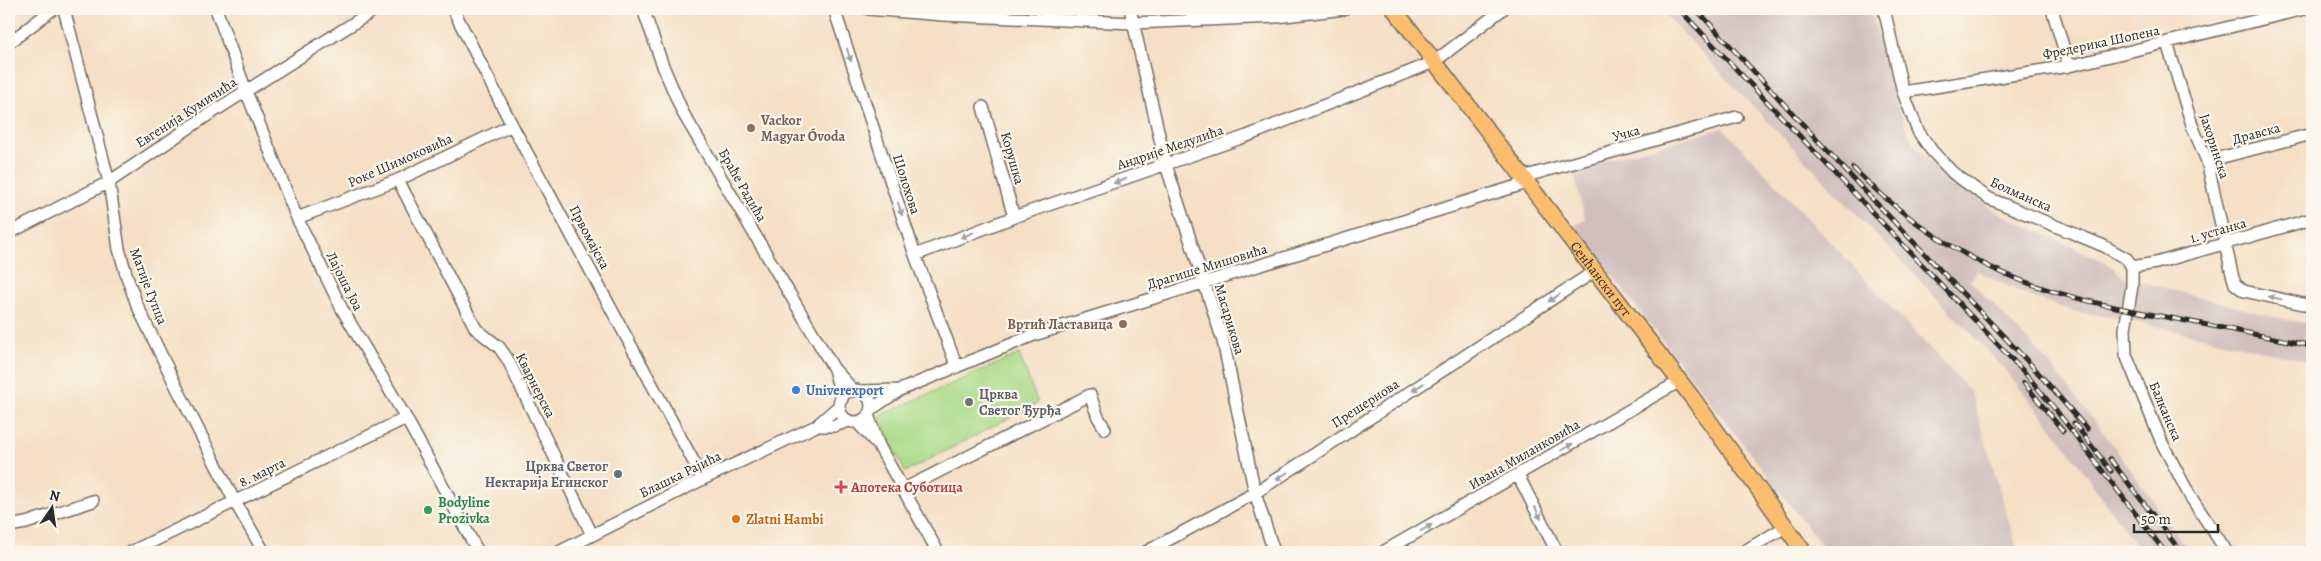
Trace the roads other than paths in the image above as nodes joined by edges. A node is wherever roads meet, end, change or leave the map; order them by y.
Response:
1 (53, 9) edge
2 (64, 9) edge
3 (216, 9) edge
4 (376, 9) edge
5 (453, 9) edge
6 (643, 9) edge
7 (838, 9) edge
8 (868, 9) edge
9 (1130, 9) edge
10 (1344, 9) edge
11 (1394, 9) edge
12 (1503, 9) edge
13 (1884, 9) edge
14 (2052, 9) edge
15 (2304, 9) edge
16 (1048, 14) edge
17 (1133, 23) junction
18 (9, 43) edge
19 (2168, 44) junction
20 (1434, 62) junction
21 (2069, 66) junction
22 (246, 91) junction
23 (1903, 92) junction
24 (983, 107) dead end
25 (1736, 117) dead end
26 (512, 124) junction
27 (2312, 134) edge
28 (2207, 161) junction
29 (1166, 165) junction
30 (398, 180) junction
31 (1525, 180) junction
32 (109, 182) junction
33 (1014, 217) junction
34 (297, 218) junction
35 (2312, 218) edge
36 (9, 234) edge
37 (2224, 244) junction
38 (915, 254) junction
39 (2132, 267) junction
40 (1595, 271) junction
41 (1204, 283) junction
42 (2312, 306) edge
43 (957, 367) junction
44 (834, 369) junction
45 (1680, 381) junction
46 (900, 390) junction
47 (856, 391) junction
48 (840, 402) junction
49 (869, 413) junction
50 (406, 418) junction
51 (853, 421) junction
52 (816, 426) junction
53 (1105, 430) dead end
54 (879, 446) junction
55 (1518, 475) junction
56 (703, 479) junction
57 (902, 490) junction
58 (1255, 493) junction
59 (93, 501) dead end
60 (235, 502) junction
61 (9, 526) edge
62 (1787, 526) junction
63 (592, 534) junction
64 (131, 552) edge
65 (264, 552) edge
66 (478, 552) edge
67 (559, 552) edge
68 (938, 552) edge
69 (1146, 552) edge
70 (1274, 552) edge
71 (1384, 552) edge
72 (1557, 552) edge
73 (1743, 552) edge
74 (1804, 552) edge
75 (2227, 552) edge

1 - 18 street
2 - 32 street, Матије Гупца
3 - 22 street, Лајоша Јоа
4 - 22 street, Евгенија Кумичића
5 - 26 street, Првомајска
6 - 44 street, Браће Радића
7 -> 38 street, Шолохова
8 - 16 street
9 - 17 street, Масарикова
10 - 17 street
11 - 20 main road, Сенћански пут
12 - 20 street, Андрије Медулића
13 - 23 street, Болманска
14 - 21 street
15 - 19 street, Фредерика Шопена
16 - 17 street
17 - 29 street, Масарикова
19 - 21 street, Фредерика Шопена
19 - 28 street, Јахоринска
20 - 29 street, Андрије Медулића
20 - 31 main road, Сенћански пут
21 - 23 street, Фредерика Шопена
22 - 32 street, Евгенија Кумичића
22 - 34 street, Лајоша Јоа
23 - 39 street, Болманска
24 - 33 street, Корушка
25 - 31 street, Учка
26 - 30 street, Роке Шимоковића
26 - 56 street, Првомајска
27 - 28 street, Дравска
28 - 37 street, Јахоринска
29 -> 33 street, Андрије Медулића
29 - 41 street, Масарикова
30 - 34 street, Роке Шимоковића
30 - 63 street, Кварнерска
31 - 40 main road, Сенћански пут
31 - 41 street, Драгише Мишовића
32 - 36 street, Евгенија Кумичића
32 - 60 street, Матије Гупца
33 -> 38 street, Андрије Медулића
34 - 50 street, Лајоша Јоа
35 - 37 street, 1. устанка
37 - 39 street, 1. устанка
42 -> 37 street, Јахоринска
38 - 43 street, Шолохова
39 - 75 street, Балканска
40 - 45 main road, Сенћански пут
40 -> 58 street, Прешернова
41 - 43 street, Драгише Мишовића
41 - 58 street, Масарикова
43 - 46 street, Драгише Мишовића
44 - 47 street, Браће Радића
44 - 48 street, Браће Радића
55 -> 45 street, Ивана Миланковића
45 - 62 main road, Сенћански пут
46 - 47 street, Драгише Мишовића
46 - 49 street, Драгише Мишовића
47 - 48 street
47 - 49 street
48 - 51 street
48 - 52 street, Блашка Рајића
49 - 51 street
49 - 54 street
50 - 60 street, 8. марта
50 - 66 street, Лајоша Јоа
51 - 52 street, Блашка Рајића
51 - 54 street
52 - 56 street, Блашка Рајића
53 - 57 street
54 - 57 street
71 -> 55 street, Ивана Миланковића
55 -> 72 street
56 - 63 street, Блашка Рајића
57 - 68 street
58 - 69 street, Прешернова
58 - 70 street, Масарикова
59 - 61 street
60 - 64 street, 8. марта
60 - 65 street, Матије Гупца
62 - 73 street
62 - 74 main road, Сенћански пут
63 - 67 street, Блашка Рајића

